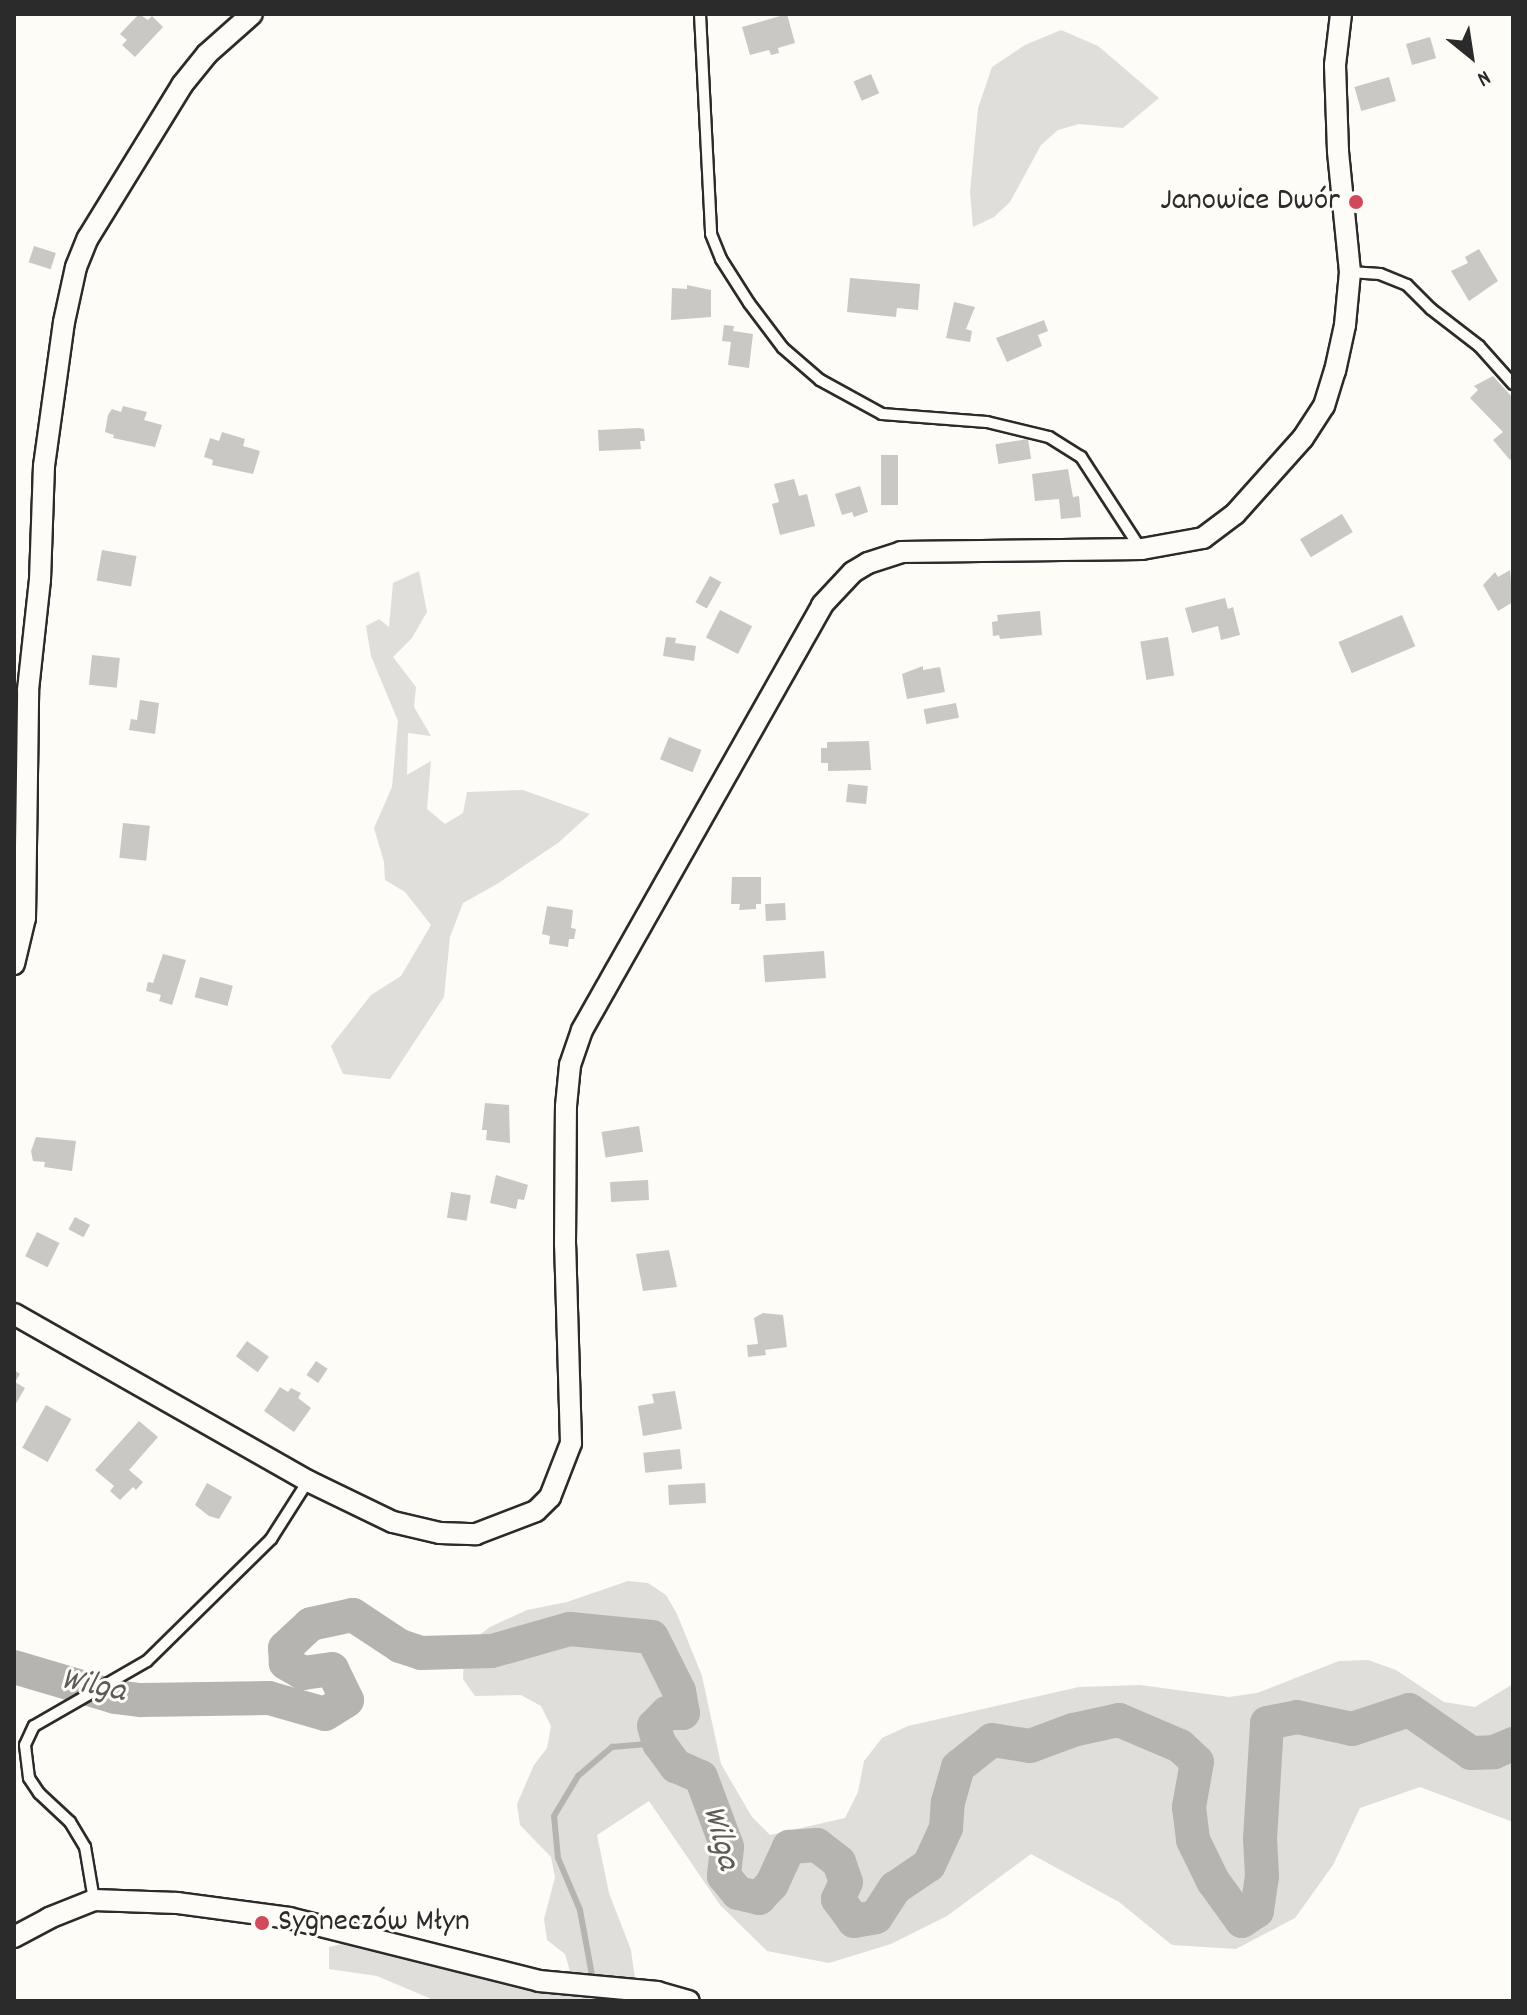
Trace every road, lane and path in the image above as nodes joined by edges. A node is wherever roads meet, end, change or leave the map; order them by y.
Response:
1 (252, 14) edge
2 (700, 14) edge
3 (1341, 14) edge
4 (1350, 272) junction
5 (1513, 384) edge
6 (1142, 549) junction
7 (14, 964) edge
8 (14, 1314) edge
9 (308, 1481) junction
10 (94, 1900) junction
11 (14, 1937) edge
12 (689, 2001) edge

1 - 7 street
2 - 6 lane
3 - 4 street
4 - 5 lane
4 - 6 street
6 - 9 street
8 - 9 street
9 - 10 lane
10 - 11 street
10 - 12 street

